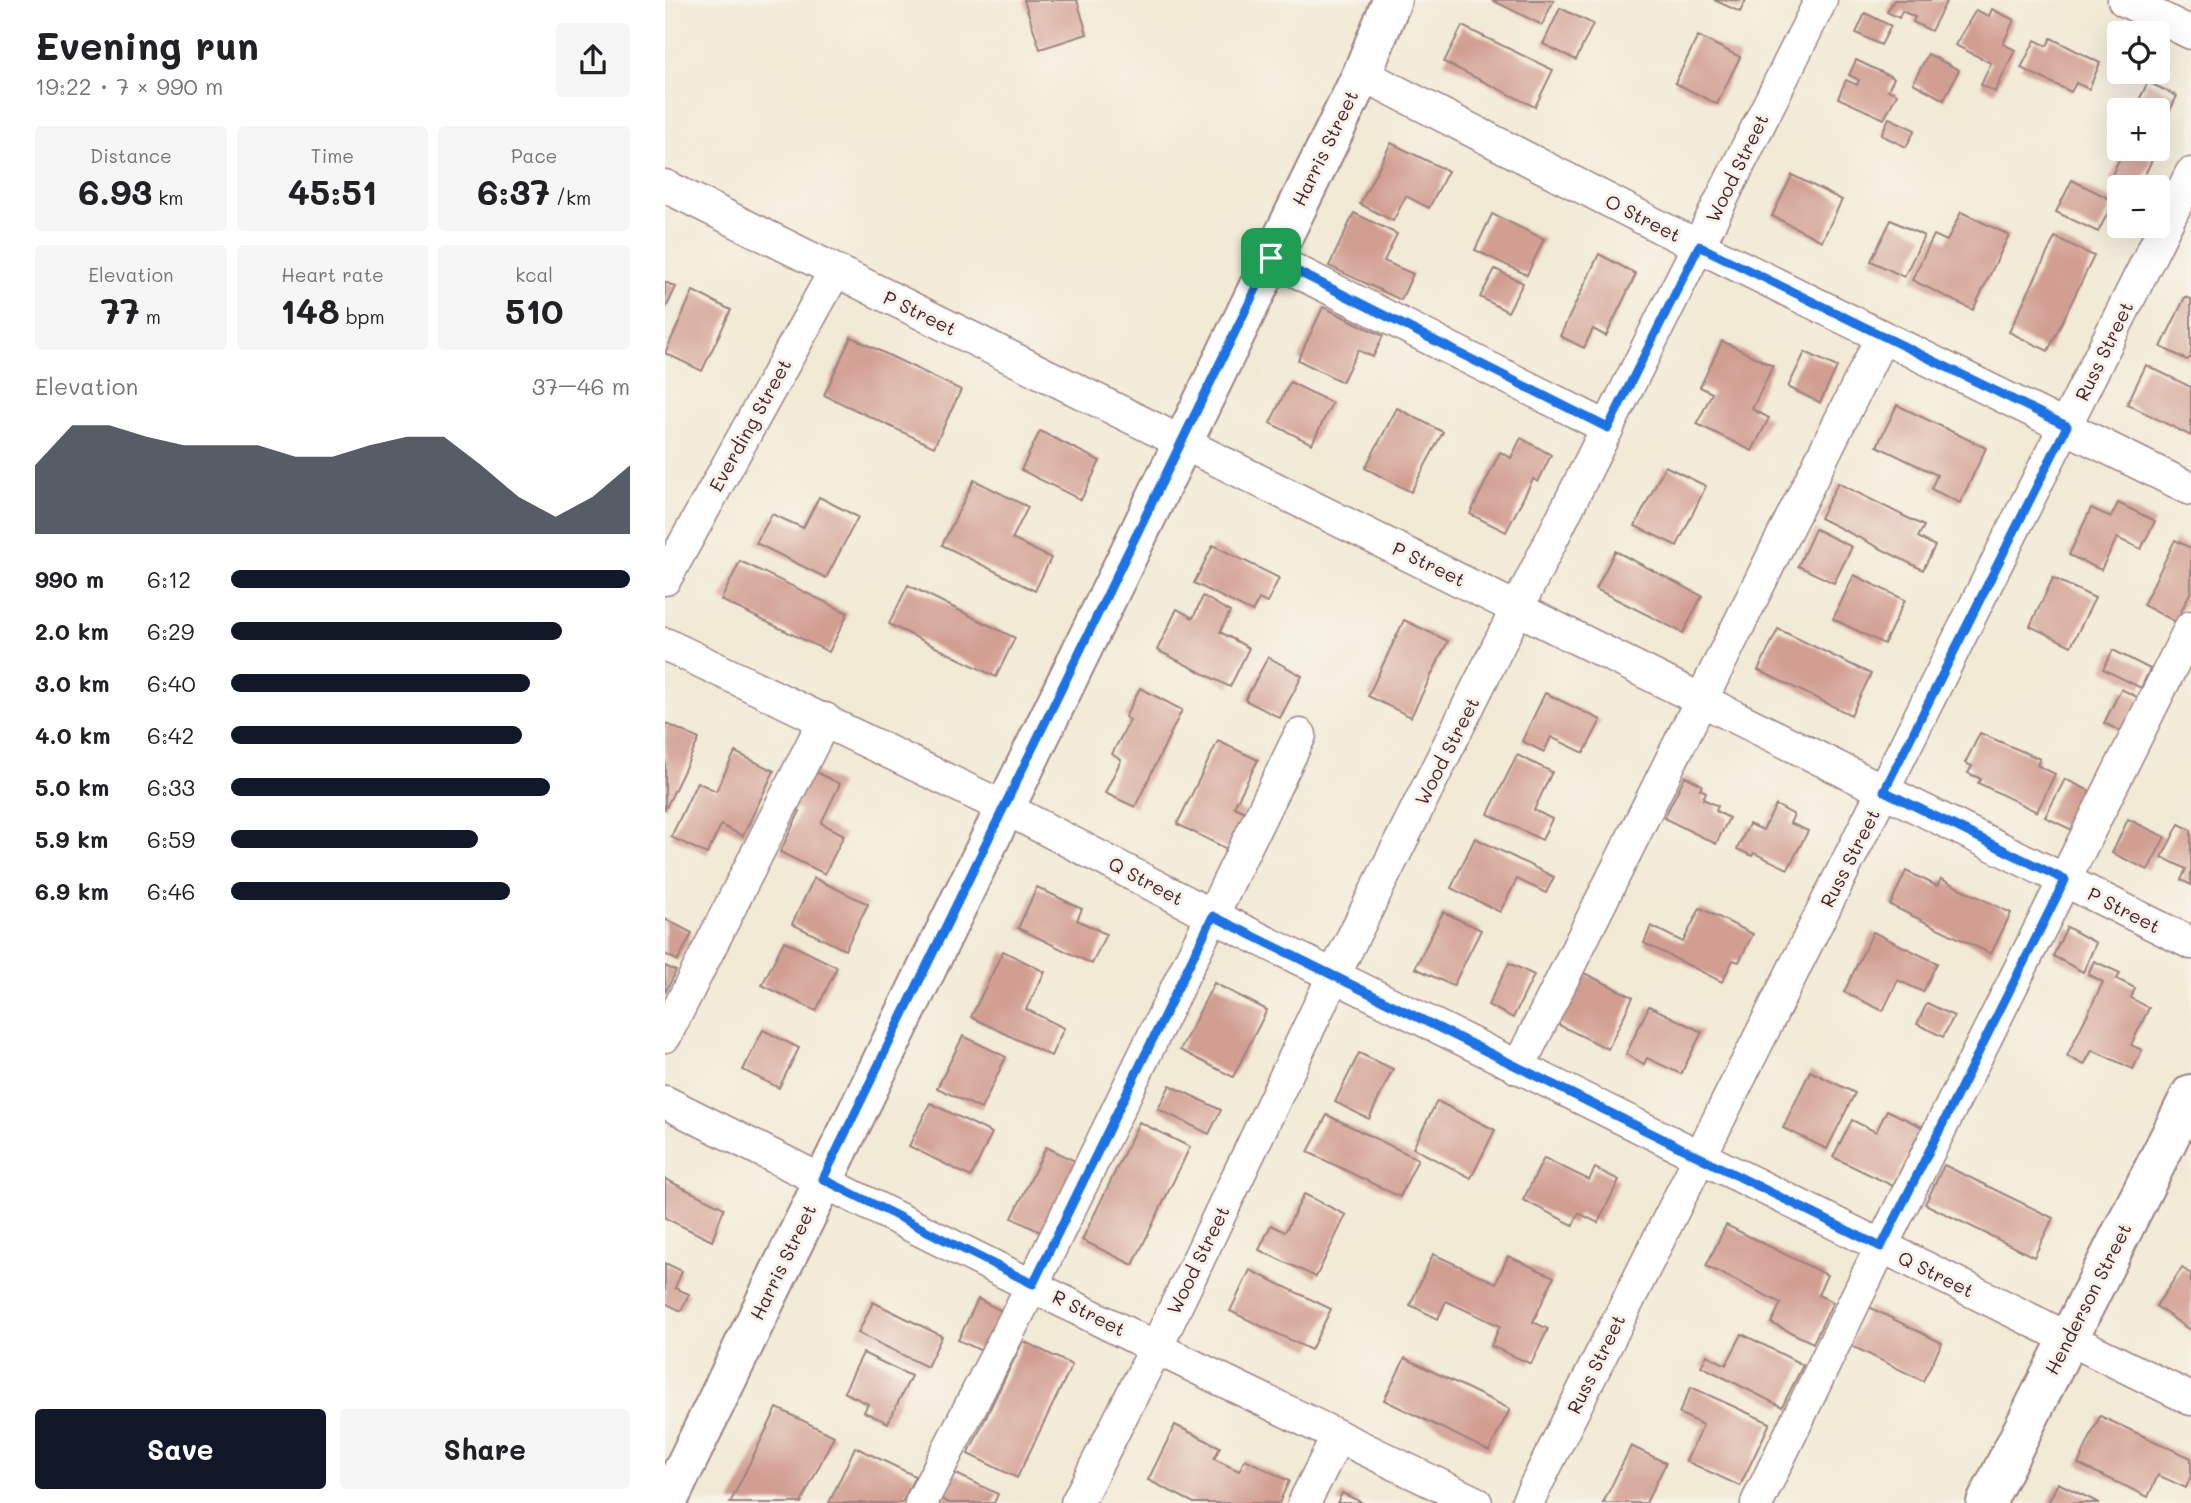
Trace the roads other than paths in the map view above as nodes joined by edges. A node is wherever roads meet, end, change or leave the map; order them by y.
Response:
1 (1392, 0) edge
2 (1821, 0) edge
3 (2125, 0) edge
4 (2191, 33) edge
5 (1361, 74) junction
6 (2191, 174) edge
7 (665, 187) edge
8 (1699, 246) junction
9 (1271, 258) junction
10 (835, 271) junction
11 (1882, 337) junction
12 (2067, 426) junction
13 (1608, 428) junction
14 (1182, 443) junction
15 (2191, 489) edge
16 (665, 579) edge
17 (1518, 608) junction
18 (2191, 627) edge
19 (665, 643) edge
20 (1700, 700) junction
21 (825, 719) junction
22 (1300, 735) dead end
23 (1884, 791) junction
24 (1005, 808) junction
25 (2065, 880) junction
26 (1213, 916) junction
27 (2191, 943) edge
28 (1334, 975) junction
29 (665, 1036) edge
30 (1518, 1068) junction
31 (2191, 1094) edge
32 (665, 1102) edge
33 (1699, 1157) junction
34 (823, 1179) junction
35 (1881, 1247) junction
36 (1033, 1284) junction
37 (2069, 1339) junction
38 (1156, 1348) junction
39 (2191, 1399) edge
40 (1338, 1436) junction
41 (667, 1503) edge
42 (921, 1503) edge
43 (1077, 1503) edge
44 (1304, 1503) edge
45 (1476, 1503) edge
46 (1527, 1503) edge
47 (1758, 1503) edge
48 (1986, 1503) edge

1 - 5 main road, Harris Street
2 - 8 street, Wood Street
3 - 4 street
5 - 8 street, O Street
5 - 9 main road, Harris Street
6 - 12 street, Russ Street
7 - 10 street, P Street
8 - 11 street, O Street
8 - 13 street, Wood Street
9 - 13 street
9 - 14 main road, Harris Street
10 - 14 street, P Street
10 - 16 street, Everding Street
11 - 12 street, O Street
11 - 20 street
12 - 15 street, O Street
12 - 23 street, Russ Street
13 - 17 street, Wood Street
14 - 17 street, P Street
14 - 24 main road, Harris Street
17 - 20 street, P Street
17 - 28 street, Wood Street
18 - 25 street
19 - 21 street, Q Street
20 - 23 street, P Street
20 - 30 street
21 - 24 street, Q Street
21 - 29 street
22 - 26 street
23 - 25 street, P Street
23 - 33 street, Russ Street
24 - 26 street, Q Street
24 - 34 main road, Harris Street
25 - 27 street, P Street
25 - 35 street
26 - 28 street, Q Street
26 - 36 street
28 - 30 street, Q Street
28 - 38 street, Wood Street
30 - 33 street, Q Street
31 - 37 main road, Henderson Street
32 - 34 street, R Street
33 - 35 street, Q Street
33 - 46 street, Russ Street
34 - 36 street, R Street
34 - 41 main road, Harris Street
35 - 37 street, Q Street
35 - 47 street
36 - 38 street, R Street
36 - 42 street
37 - 39 street, Q Street
37 - 48 main road, Henderson Street
38 - 40 street, R Street
38 - 43 street, Wood Street
40 - 44 street
40 - 45 street, R Street

